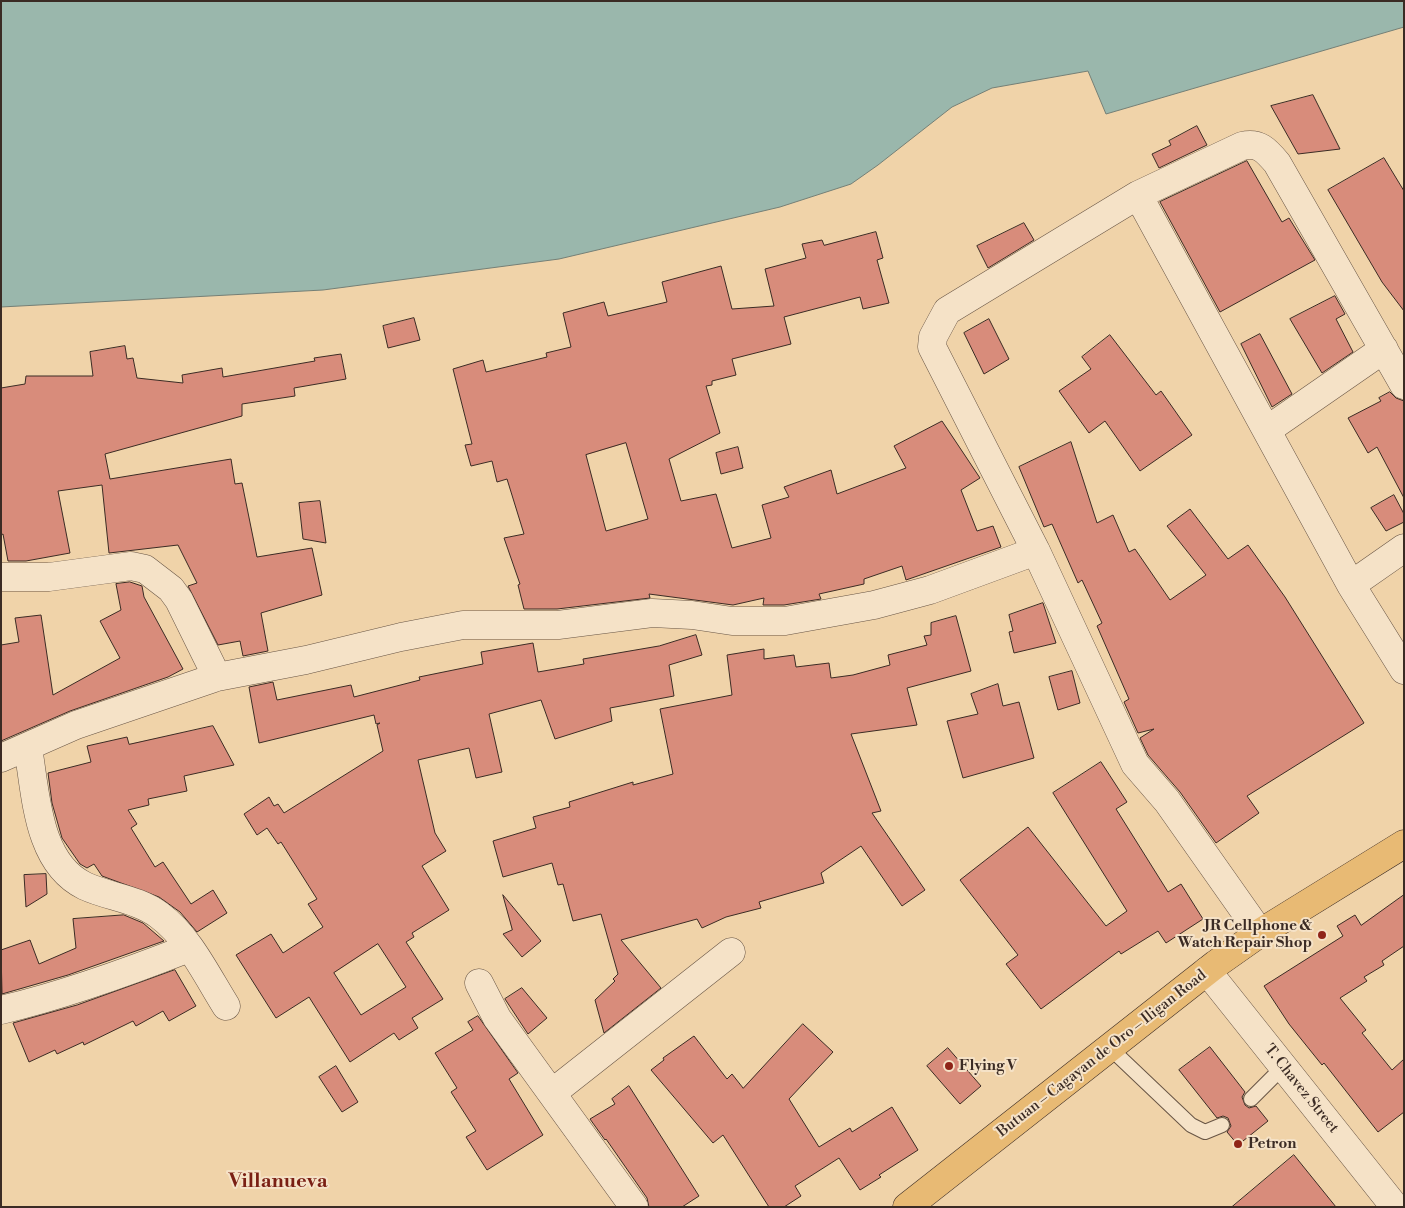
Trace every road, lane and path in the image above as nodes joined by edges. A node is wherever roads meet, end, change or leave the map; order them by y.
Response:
1 (1138, 195) junction
2 (1384, 349) junction
3 (1404, 385) edge
4 (1267, 430) junction
5 (1404, 548) edge
6 (1036, 551) junction
7 (1, 577) edge
8 (1351, 585) junction
9 (1404, 670) edge
10 (218, 677) junction
11 (28, 748) junction
12 (1, 758) edge
13 (1404, 844) edge
14 (1260, 933) junction
15 (189, 948) junction
16 (731, 952) dead end
17 (1207, 971) junction
18 (479, 983) dead end
19 (226, 1006) dead end
20 (1, 1010) edge
21 (1110, 1048) junction
22 (1284, 1066) junction
23 (552, 1093) junction
24 (1251, 1099) dead end
25 (1222, 1125) dead end
26 (634, 1207) edge
27 (907, 1207) edge
28 (1395, 1207) edge

1 - 2 street
1 - 4 street
1 - 6 street
2 - 3 street
2 - 4 street
4 - 8 street
5 - 8 street
6 - 10 street
6 - 14 street
7 - 10 street
8 - 9 street
10 - 11 street
11 - 12 street
11 - 15 street
13 - 14 highway, Butuan – Cagayan de Oro – Iligan Road
14 - 17 highway, Butuan – Cagayan de Oro – Iligan Road
15 - 19 street
15 - 20 street
16 - 23 street
17 - 21 highway, Butuan – Cagayan de Oro – Iligan Road
17 - 22 street, T. Chavez Street
18 - 23 street
21 - 25 lane
21 - 27 highway, Butuan – Cagayan de Oro – Iligan Road
22 - 24 lane
22 - 28 street, T. Chavez Street
23 - 26 street

